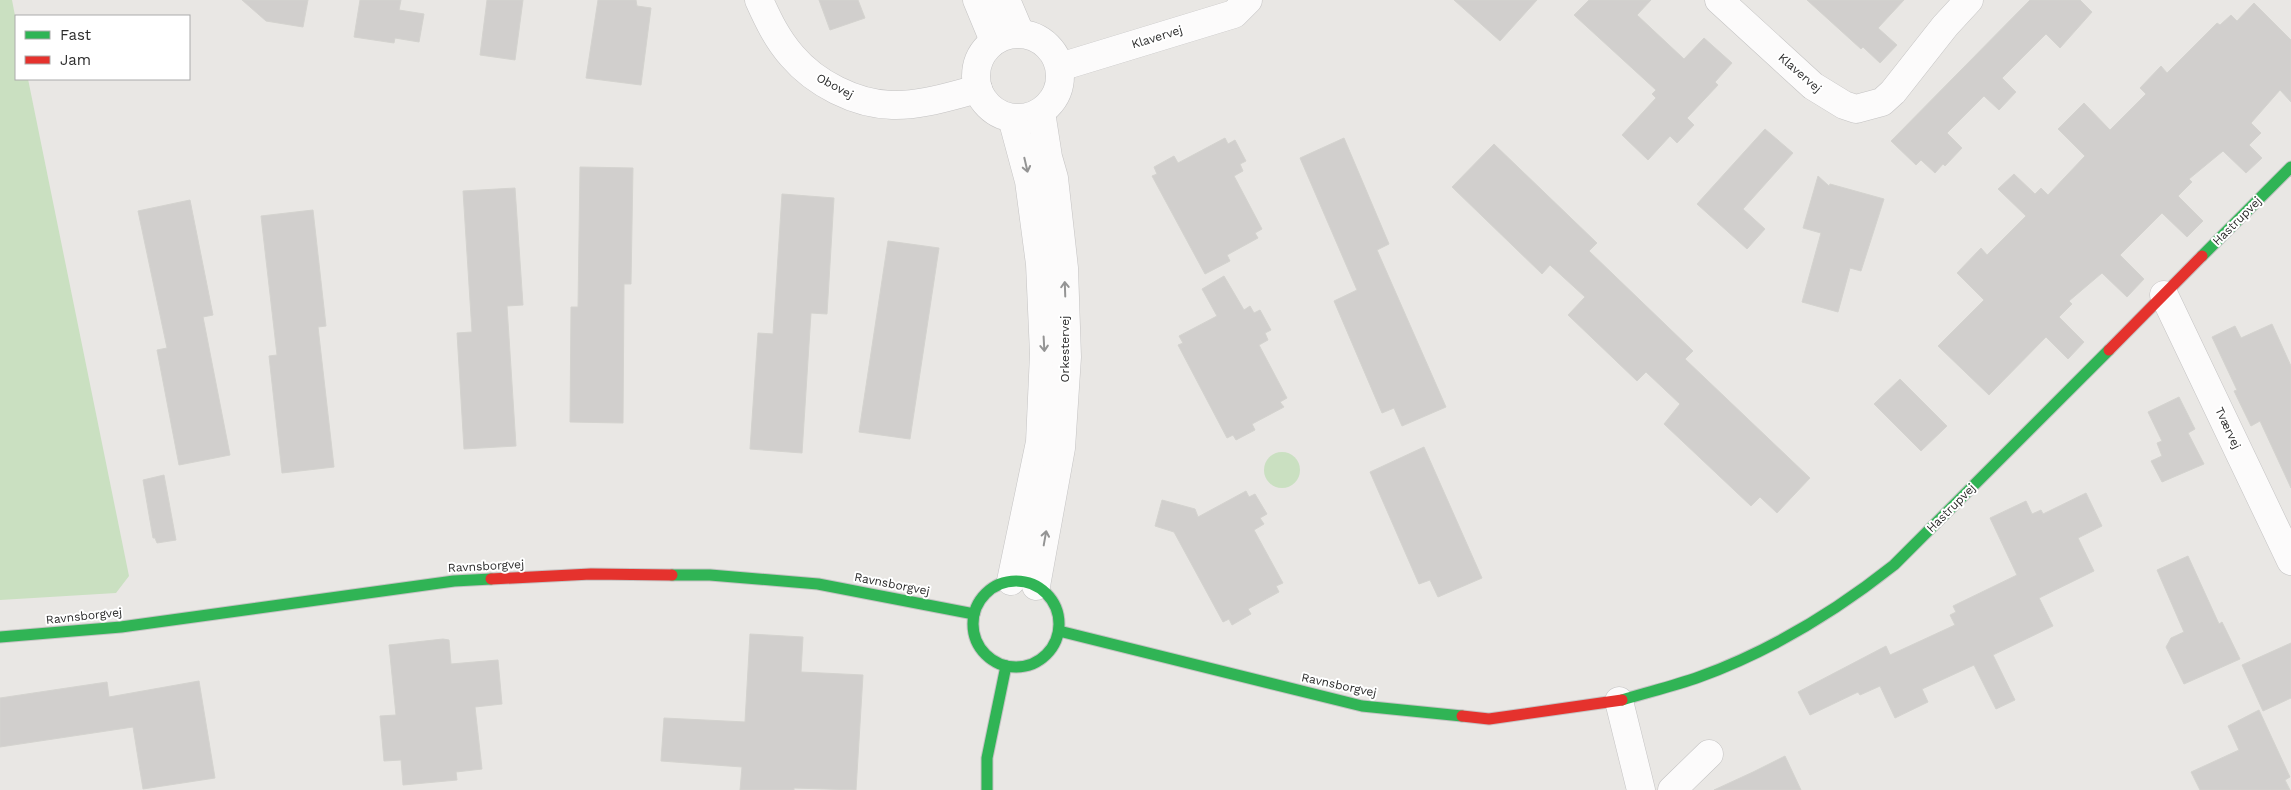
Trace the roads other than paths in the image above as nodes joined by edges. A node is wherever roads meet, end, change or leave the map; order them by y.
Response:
1 (759, 0) edge
2 (977, 0) edge
3 (1006, 0) edge
4 (1248, 0) edge
5 (1719, 0) edge
6 (1969, 0) edge
7 (1020, 33) junction
8 (994, 41) junction
9 (1060, 67) junction
10 (978, 89) junction
11 (1041, 112) junction
12 (1012, 118) junction
13 (2291, 167) edge
14 (2164, 294) junction
15 (2291, 561) edge
16 (1024, 583) junction
17 (974, 614) junction
18 (1059, 631) junction
19 (0, 637) edge
20 (1006, 666) junction
21 (1619, 701) junction
22 (1709, 754) dead end
23 (987, 790) edge
24 (1641, 790) edge
25 (1672, 790) edge

1 - 10 street, Obovej
2 - 8 street
3 - 7 street
4 - 9 street, Klavervej
5 - 6 street, Klavervej
7 - 8 street
7 - 9 street
8 - 10 street
9 - 11 street
10 - 12 street
11 - 12 street
16 -> 11 street, Orkestervej
12 -> 16 street, Orkestervej
13 - 14 street, Hastrupvej
14 - 15 street, Tværvej
14 - 21 street, Hastrupvej
16 - 17 street
16 - 18 street
17 - 19 street, Ravnsborgvej
17 - 20 street
18 - 20 street
18 - 21 street, Ravnsborgvej
20 - 23 street
21 - 24 street
22 - 25 street

